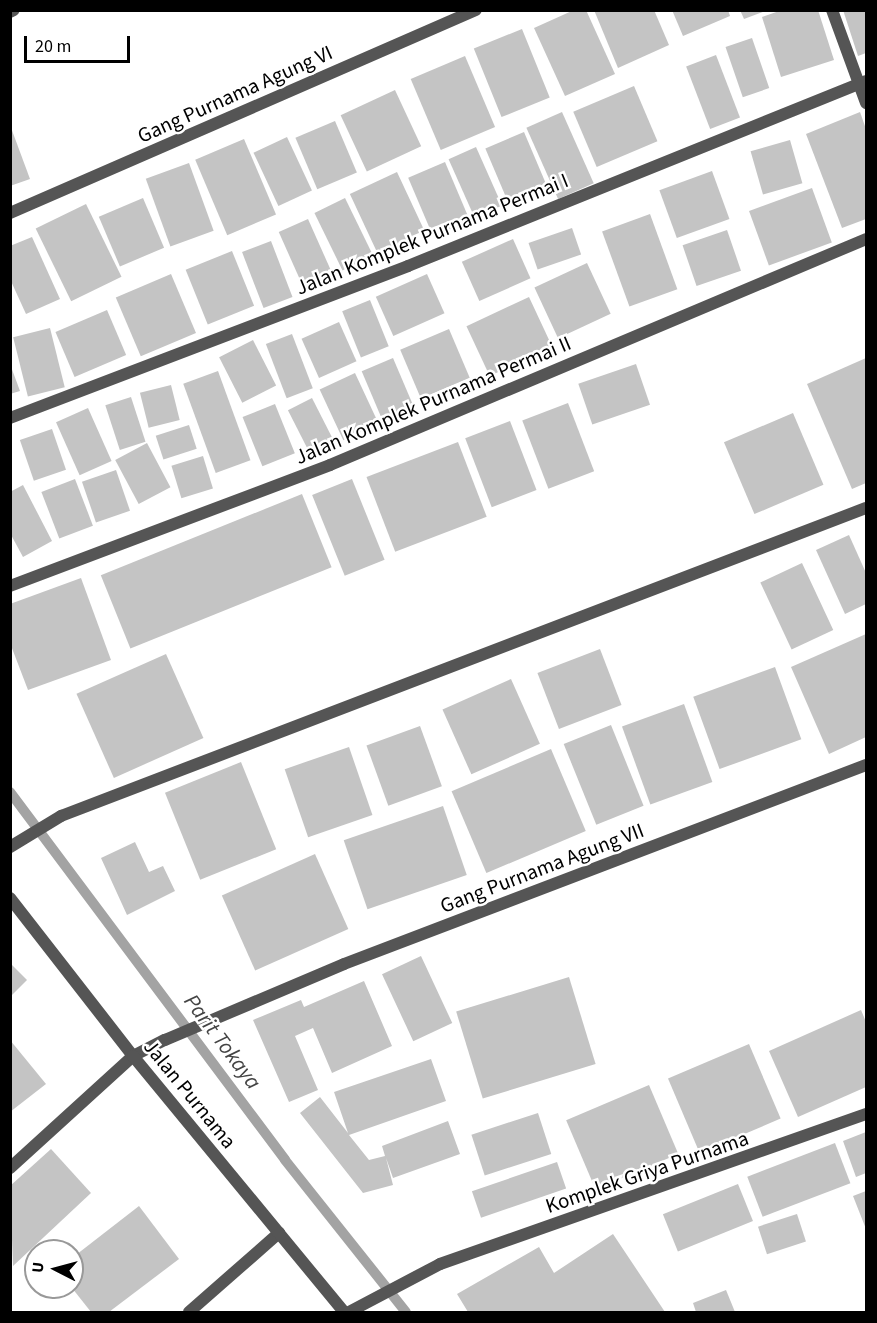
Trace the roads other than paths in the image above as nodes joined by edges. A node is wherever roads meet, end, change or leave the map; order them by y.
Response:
1 (476, 10) edge
2 (832, 10) edge
3 (862, 83) edge
4 (867, 103) edge
5 (10, 213) edge
6 (867, 239) edge
7 (10, 418) edge
8 (867, 508) edge
9 (10, 586) edge
10 (867, 765) edge
11 (13, 845) edge
12 (10, 898) edge
13 (133, 1056) junction
14 (867, 1114) edge
15 (10, 1168) edge
16 (279, 1233) junction
17 (189, 1312) edge
18 (344, 1312) edge
19 (349, 1312) edge

1 - 5 street, Gang Purnama Agung VI
2 - 3 street
3 - 4 street
3 - 7 street, Jalan Komplek Purnama Permai I
6 - 9 street, Jalan Komplek Purnama Permai II
8 - 11 street
10 - 13 street, Gang Purnama Agung VII
12 - 13 street, Jalan Purnama
13 - 15 street, Gang Purnama Agung VII
13 - 16 street, Jalan Purnama
14 - 19 street, Komplek Griya Purnama
16 - 17 street
16 - 18 street, Jalan Purnama

